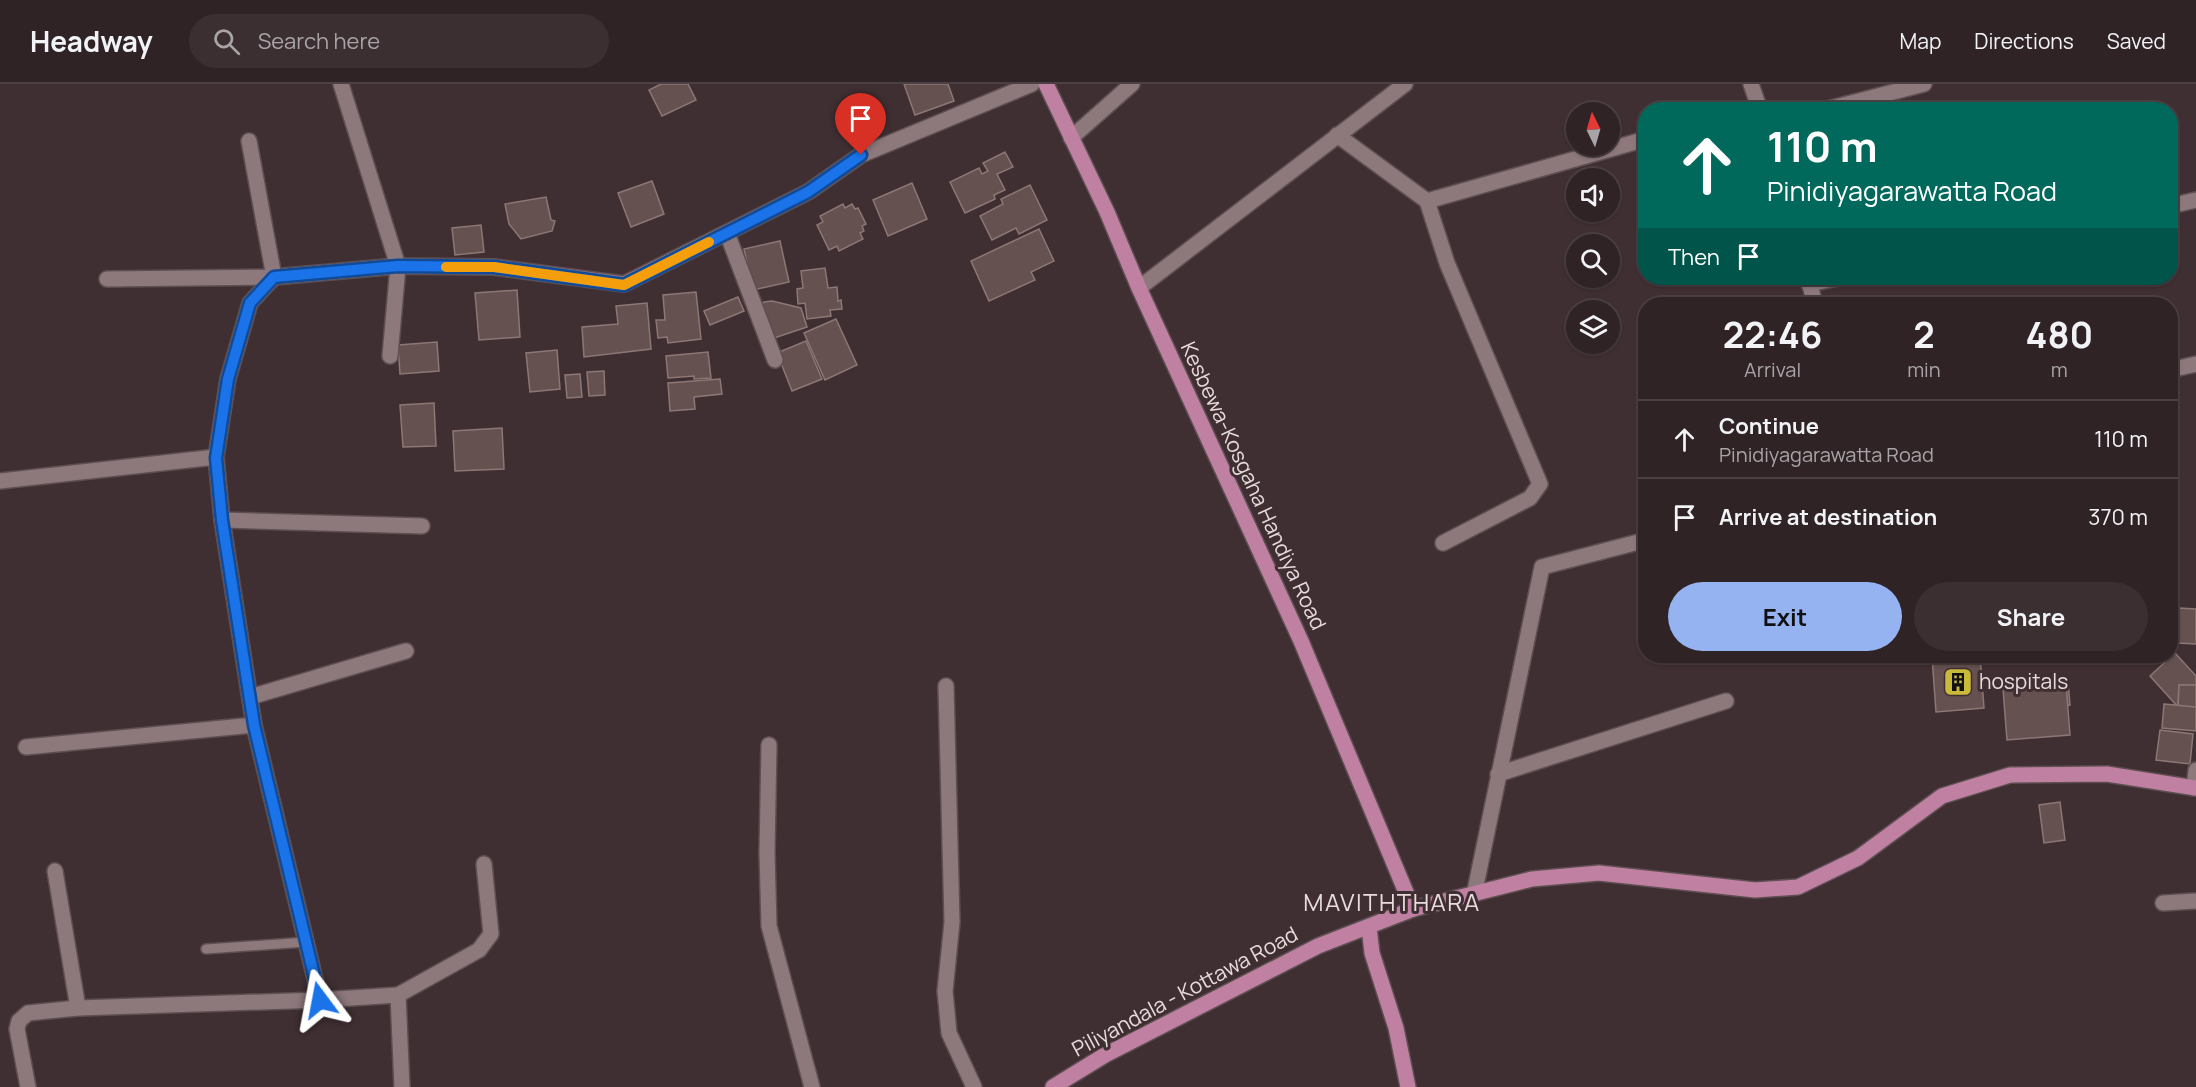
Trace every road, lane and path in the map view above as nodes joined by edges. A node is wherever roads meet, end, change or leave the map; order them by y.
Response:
1 (341, 84) edge
2 (1032, 84) edge
3 (1046, 84) edge
4 (1132, 84) edge
5 (1406, 84) edge
6 (1751, 84) edge
7 (1924, 84) edge
8 (1755, 102) edge
9 (1855, 102) edge
10 (1337, 135) junction
11 (1071, 138) junction
12 (249, 141) dead end
13 (1638, 141) edge
14 (2196, 200) edge
15 (1427, 201) junction
16 (2178, 204) edge
17 (728, 233) junction
18 (398, 266) junction
19 (274, 277) junction
20 (107, 279) dead end
21 (1139, 288) junction
22 (390, 356) dead end
23 (775, 360) dead end
24 (2196, 364) edge
25 (2178, 368) edge
26 (216, 458) junction
27 (0, 481) edge
28 (222, 520) junction
29 (422, 526) dead end
30 (1638, 542) edge
31 (1443, 543) dead end
32 (406, 651) dead end
33 (946, 686) dead end
34 (250, 697) junction
35 (1726, 701) dead end
36 (254, 725) junction
37 (769, 745) dead end
38 (26, 747) dead end
39 (2196, 770) edge
40 (1498, 774) junction
41 (2195, 788) edge
42 (484, 864) dead end
43 (55, 871) dead end
44 (1474, 895) junction
45 (2196, 901) edge
46 (2163, 903) dead end
47 (1413, 909) junction
48 (1368, 927) junction
49 (306, 942) junction
50 (206, 949) dead end
51 (398, 995) junction
52 (320, 1000) junction
53 (78, 1008) junction
54 (28, 1087) edge
55 (402, 1087) edge
56 (812, 1087) edge
57 (974, 1087) edge
58 (1053, 1087) edge
59 (1408, 1087) edge

1 - 18 street
2 - 17 street
3 - 11 main road, Kesbewa-Kosgaha Handiya Road
4 - 11 street
5 - 10 street
6 - 8 street
7 - 9 street
10 - 15 street
10 - 21 street
11 - 21 main road, Kesbewa-Kosgaha Handiya Road
12 - 19 street
13 - 15 street
14 - 16 street
15 - 31 street
17 - 18 street
17 - 23 street
18 - 19 street
18 - 22 street
19 - 20 street
19 - 26 street
21 - 47 main road, Kesbewa-Kosgaha Handiya Road
24 - 25 street
26 - 27 street
26 - 28 street
28 - 29 street
28 - 34 street
30 - 40 street
32 - 34 street
33 - 57 street
34 - 36 street
35 - 40 street
36 - 38 street
36 - 49 street
37 - 56 street
39 - 41 street
40 - 44 street
41 - 44 main road, Piliyandala - Kottawa Road
42 - 51 street
43 - 53 street
44 - 47 main road, Piliyandala - Kottawa Road
45 - 46 street
47 - 48 main road, Piliyandala - Kottawa Road
48 - 58 main road, Piliyandala - Kottawa Road
48 - 59 main road
49 - 50 lane
49 - 52 street
51 - 52 street
51 - 55 street
52 - 53 street
53 - 54 street

